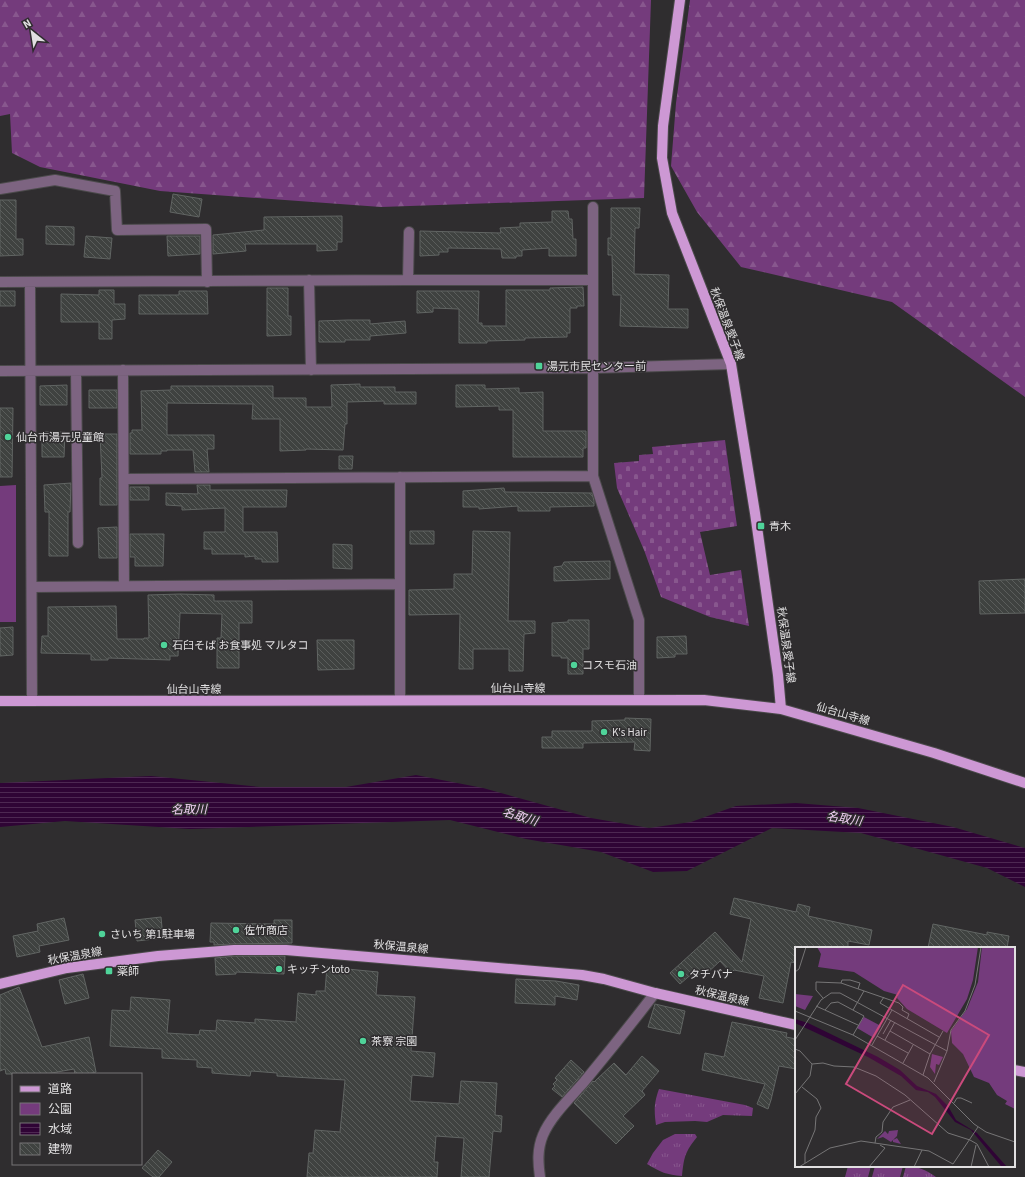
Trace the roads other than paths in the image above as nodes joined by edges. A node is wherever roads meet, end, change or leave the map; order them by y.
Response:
1 (680, 0) edge
2 (0, 189) edge
3 (593, 207) dead end
4 (409, 232) dead end
5 (308, 280) junction
6 (408, 280) junction
7 (594, 280) junction
8 (0, 282) edge
9 (30, 282) junction
10 (207, 282) junction
11 (731, 364) junction
12 (594, 368) junction
13 (76, 370) junction
14 (123, 370) junction
15 (311, 370) junction
16 (0, 371) edge
17 (30, 371) junction
18 (593, 476) junction
19 (400, 478) junction
20 (125, 479) junction
21 (78, 543) dead end
22 (400, 584) junction
23 (124, 586) junction
24 (32, 587) junction
25 (639, 699) junction
26 (400, 700) junction
27 (0, 701) edge
28 (32, 701) junction
29 (781, 709) junction
30 (1025, 783) edge
31 (0, 984) edge
32 (655, 993) junction
33 (795, 1025) edge
34 (1015, 1070) edge
35 (1025, 1072) edge
36 (540, 1177) edge

1 - 11 main road, 秋保温泉愛子線
2 - 10 street
3 - 7 street
4 - 6 street
5 - 6 street
5 - 10 street
5 - 15 street
6 - 7 street
7 - 12 street
8 - 9 street
9 - 10 street
9 - 17 street
11 - 12 street
11 - 29 main road, 秋保温泉愛子線
12 - 15 street
12 - 18 street
13 - 14 street
13 - 17 street
13 - 21 street
14 - 15 street
14 - 20 street
16 - 17 street
17 - 24 street
18 - 19 street
18 - 25 street
19 - 20 street
19 - 22 street
20 - 23 street
22 - 23 street
22 - 26 street
23 - 24 street
24 - 28 street
25 - 26 main road, 仙台山寺線
25 - 29 main road, 仙台山寺線
26 - 28 main road, 仙台山寺線
27 - 28 main road, 仙台山寺線
29 - 30 main road, 仙台山寺線
31 - 32 main road, 秋保温泉線
32 - 33 main road, 秋保温泉線
32 - 36 street
34 - 35 main road

